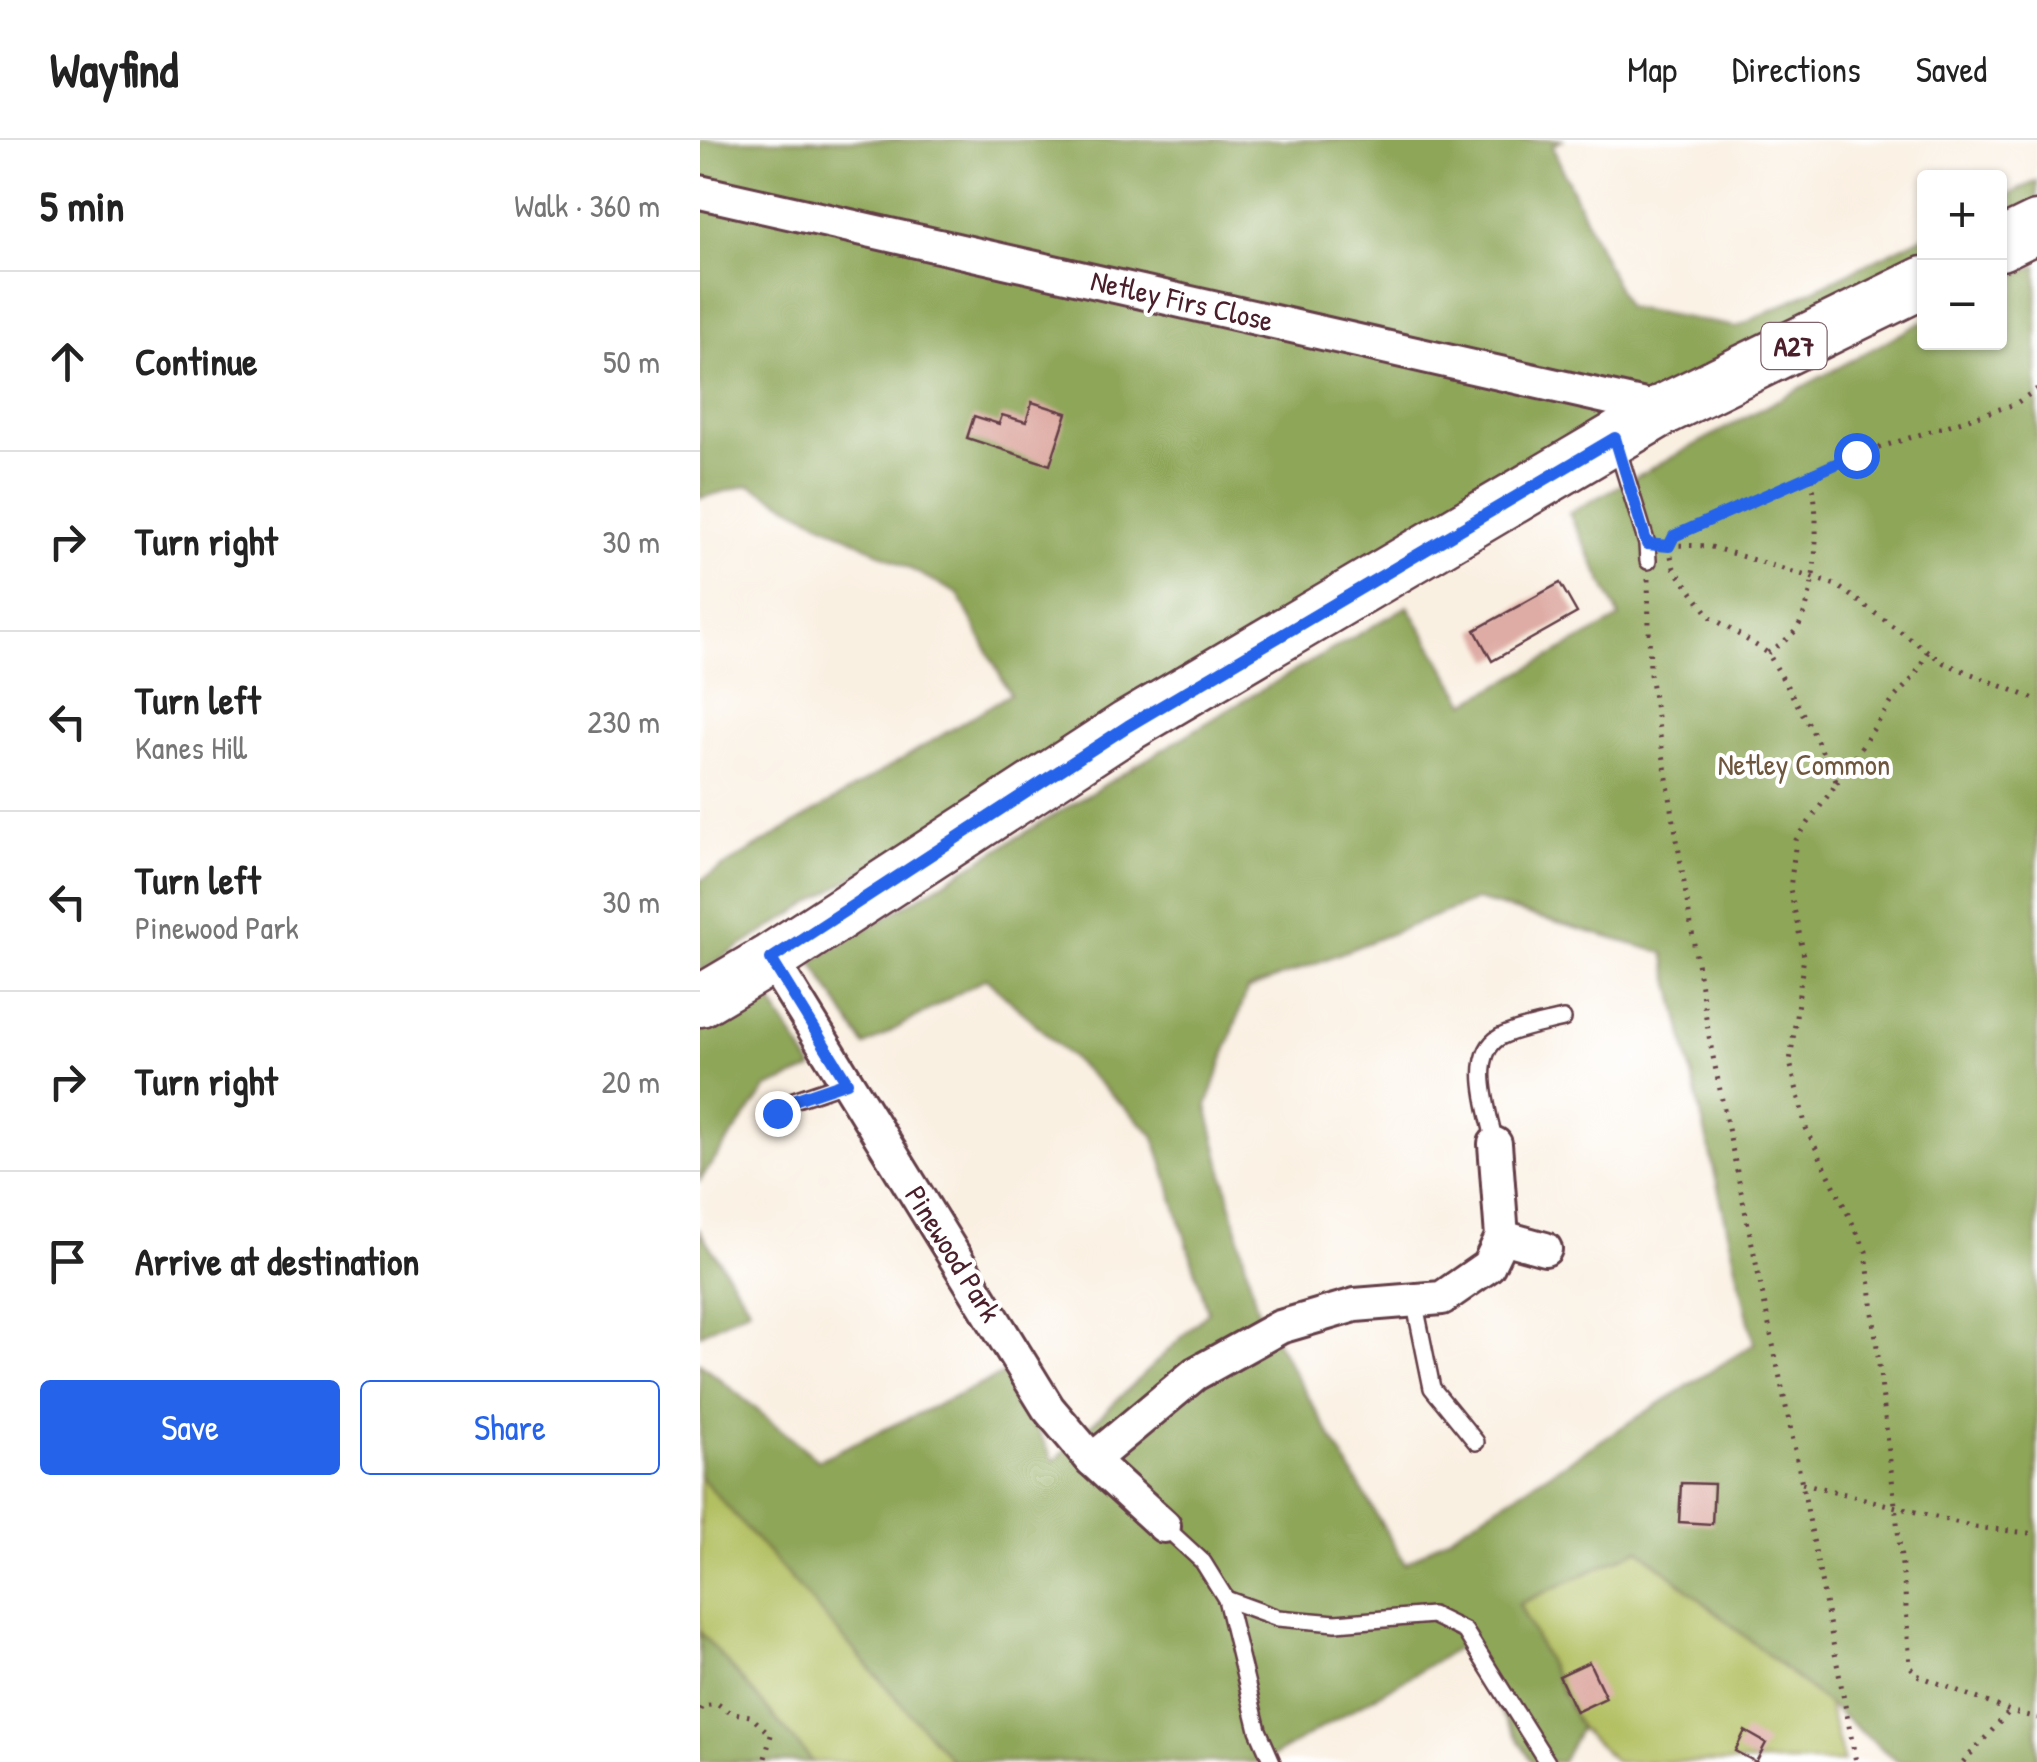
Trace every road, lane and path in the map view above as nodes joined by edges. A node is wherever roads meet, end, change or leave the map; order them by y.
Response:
1 (700, 192) edge
2 (2037, 226) edge
3 (2007, 241) edge
4 (1917, 285) edge
5 (2037, 389) edge
6 (1663, 410) junction
7 (1615, 438) junction
8 (1810, 476) junction
9 (1669, 546) junction
10 (1648, 552) junction
11 (1812, 578) junction
12 (1928, 651) junction
13 (1768, 653) junction
14 (2037, 700) edge
15 (1838, 783) junction
16 (771, 959) junction
17 (700, 1002) edge
18 (1563, 1019) dead end
19 (847, 1082) junction
20 (773, 1125) dead end
21 (1494, 1144) joint
22 (1502, 1237) junction
23 (1545, 1249) dead end
24 (1414, 1300) junction
25 (1476, 1442) dead end
26 (1092, 1460) junction
27 (1802, 1482) junction
28 (1894, 1504) junction
29 (1164, 1526) joint
30 (2037, 1534) edge
31 (1226, 1599) junction
32 (700, 1710) edge
33 (2010, 1711) junction
34 (2037, 1718) edge
35 (764, 1762) edge
36 (1272, 1762) edge
37 (1547, 1762) edge
38 (1856, 1762) edge
39 (1963, 1762) edge

1 - 6 street, Netley Firs Close
2 - 3 main road
4 - 6 main road, A27
5 - 8 path
6 - 7 main road, A27
7 - 10 lane
7 - 16 main road, A27
8 - 9 path
8 - 11 path
9 - 10 path
9 - 11 path
9 - 13 path
10 - 27 path
11 - 12 path
11 - 13 path
12 - 14 path
12 - 15 path
13 - 15 path
15 - 28 path
16 - 17 main road, A27
16 - 19 street, Pinewood Park
18 - 21 lane
19 - 20 lane
19 - 26 street, Pinewood Park
21 - 22 street
22 - 23 street
22 - 24 street
24 - 25 lane
24 - 26 street
26 - 29 street, Pinewood Park
27 - 28 path
27 - 38 path
28 - 30 path
28 - 33 path
29 - 31 lane
31 - 36 lane
31 - 37 lane
32 - 35 path
33 - 34 path
33 - 39 path

